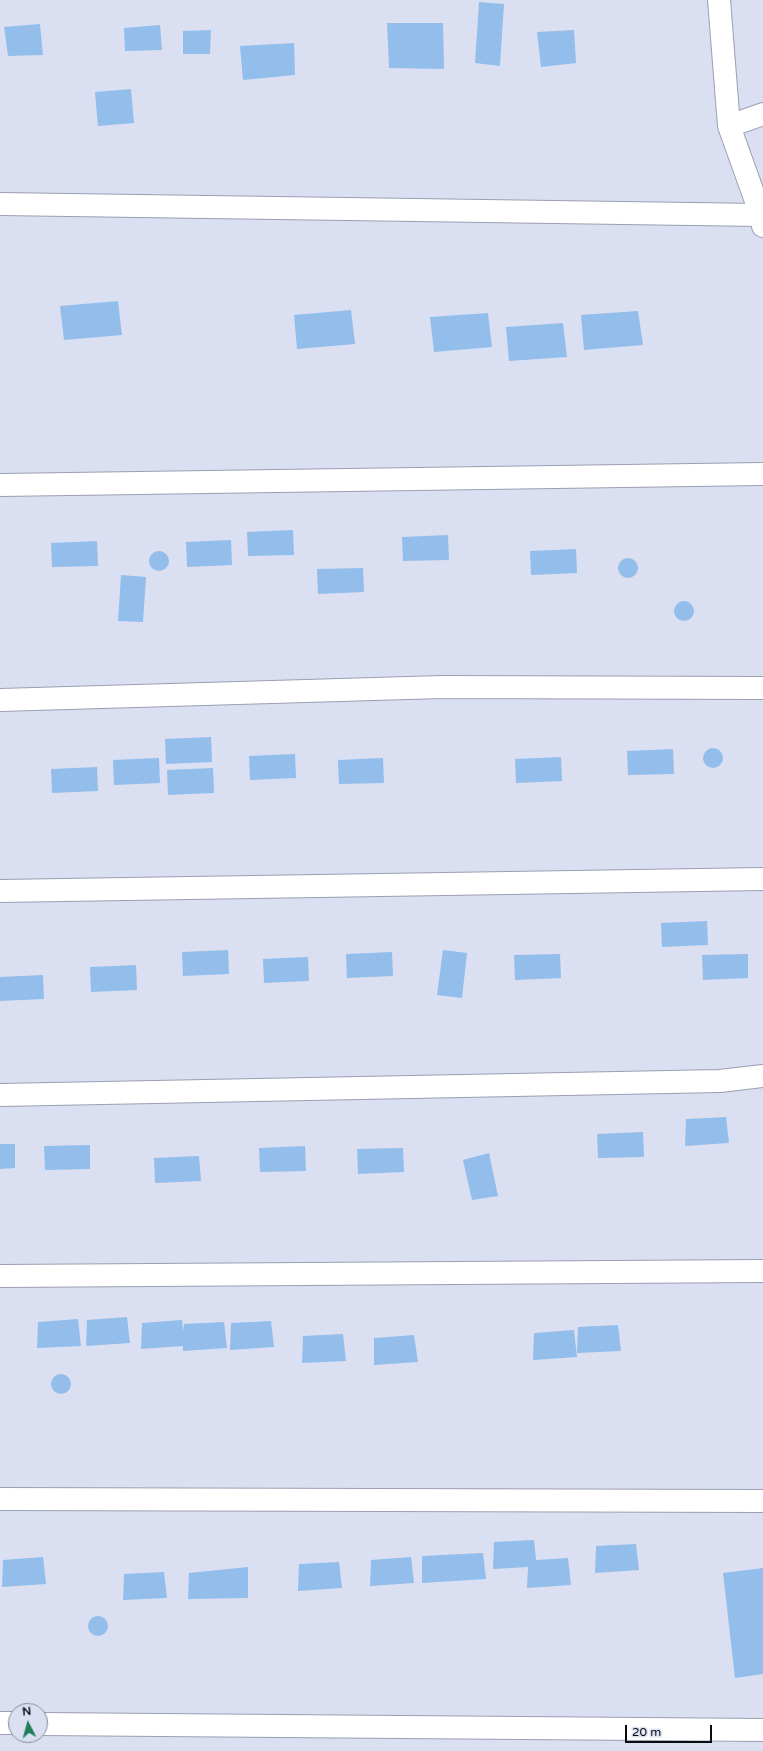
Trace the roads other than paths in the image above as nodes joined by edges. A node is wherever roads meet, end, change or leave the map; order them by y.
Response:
1 (720, 0) edge
2 (763, 114) edge
3 (729, 126) junction
4 (0, 204) edge
5 (762, 221) edge
6 (763, 474) edge
7 (0, 485) edge
8 (763, 688) edge
9 (0, 700) edge
10 (763, 879) edge
11 (0, 891) edge
12 (763, 1076) edge
13 (0, 1095) edge
14 (763, 1271) edge
15 (0, 1276) edge
16 (0, 1499) edge
17 (763, 1501) edge
18 (48, 1724) edge
19 (763, 1730) edge

1 - 3 street
2 - 3 street
3 - 5 street
4 - 5 street
6 - 7 street
8 - 9 street
10 - 11 street
12 - 13 street
14 - 15 street
16 - 17 street
18 - 19 street

